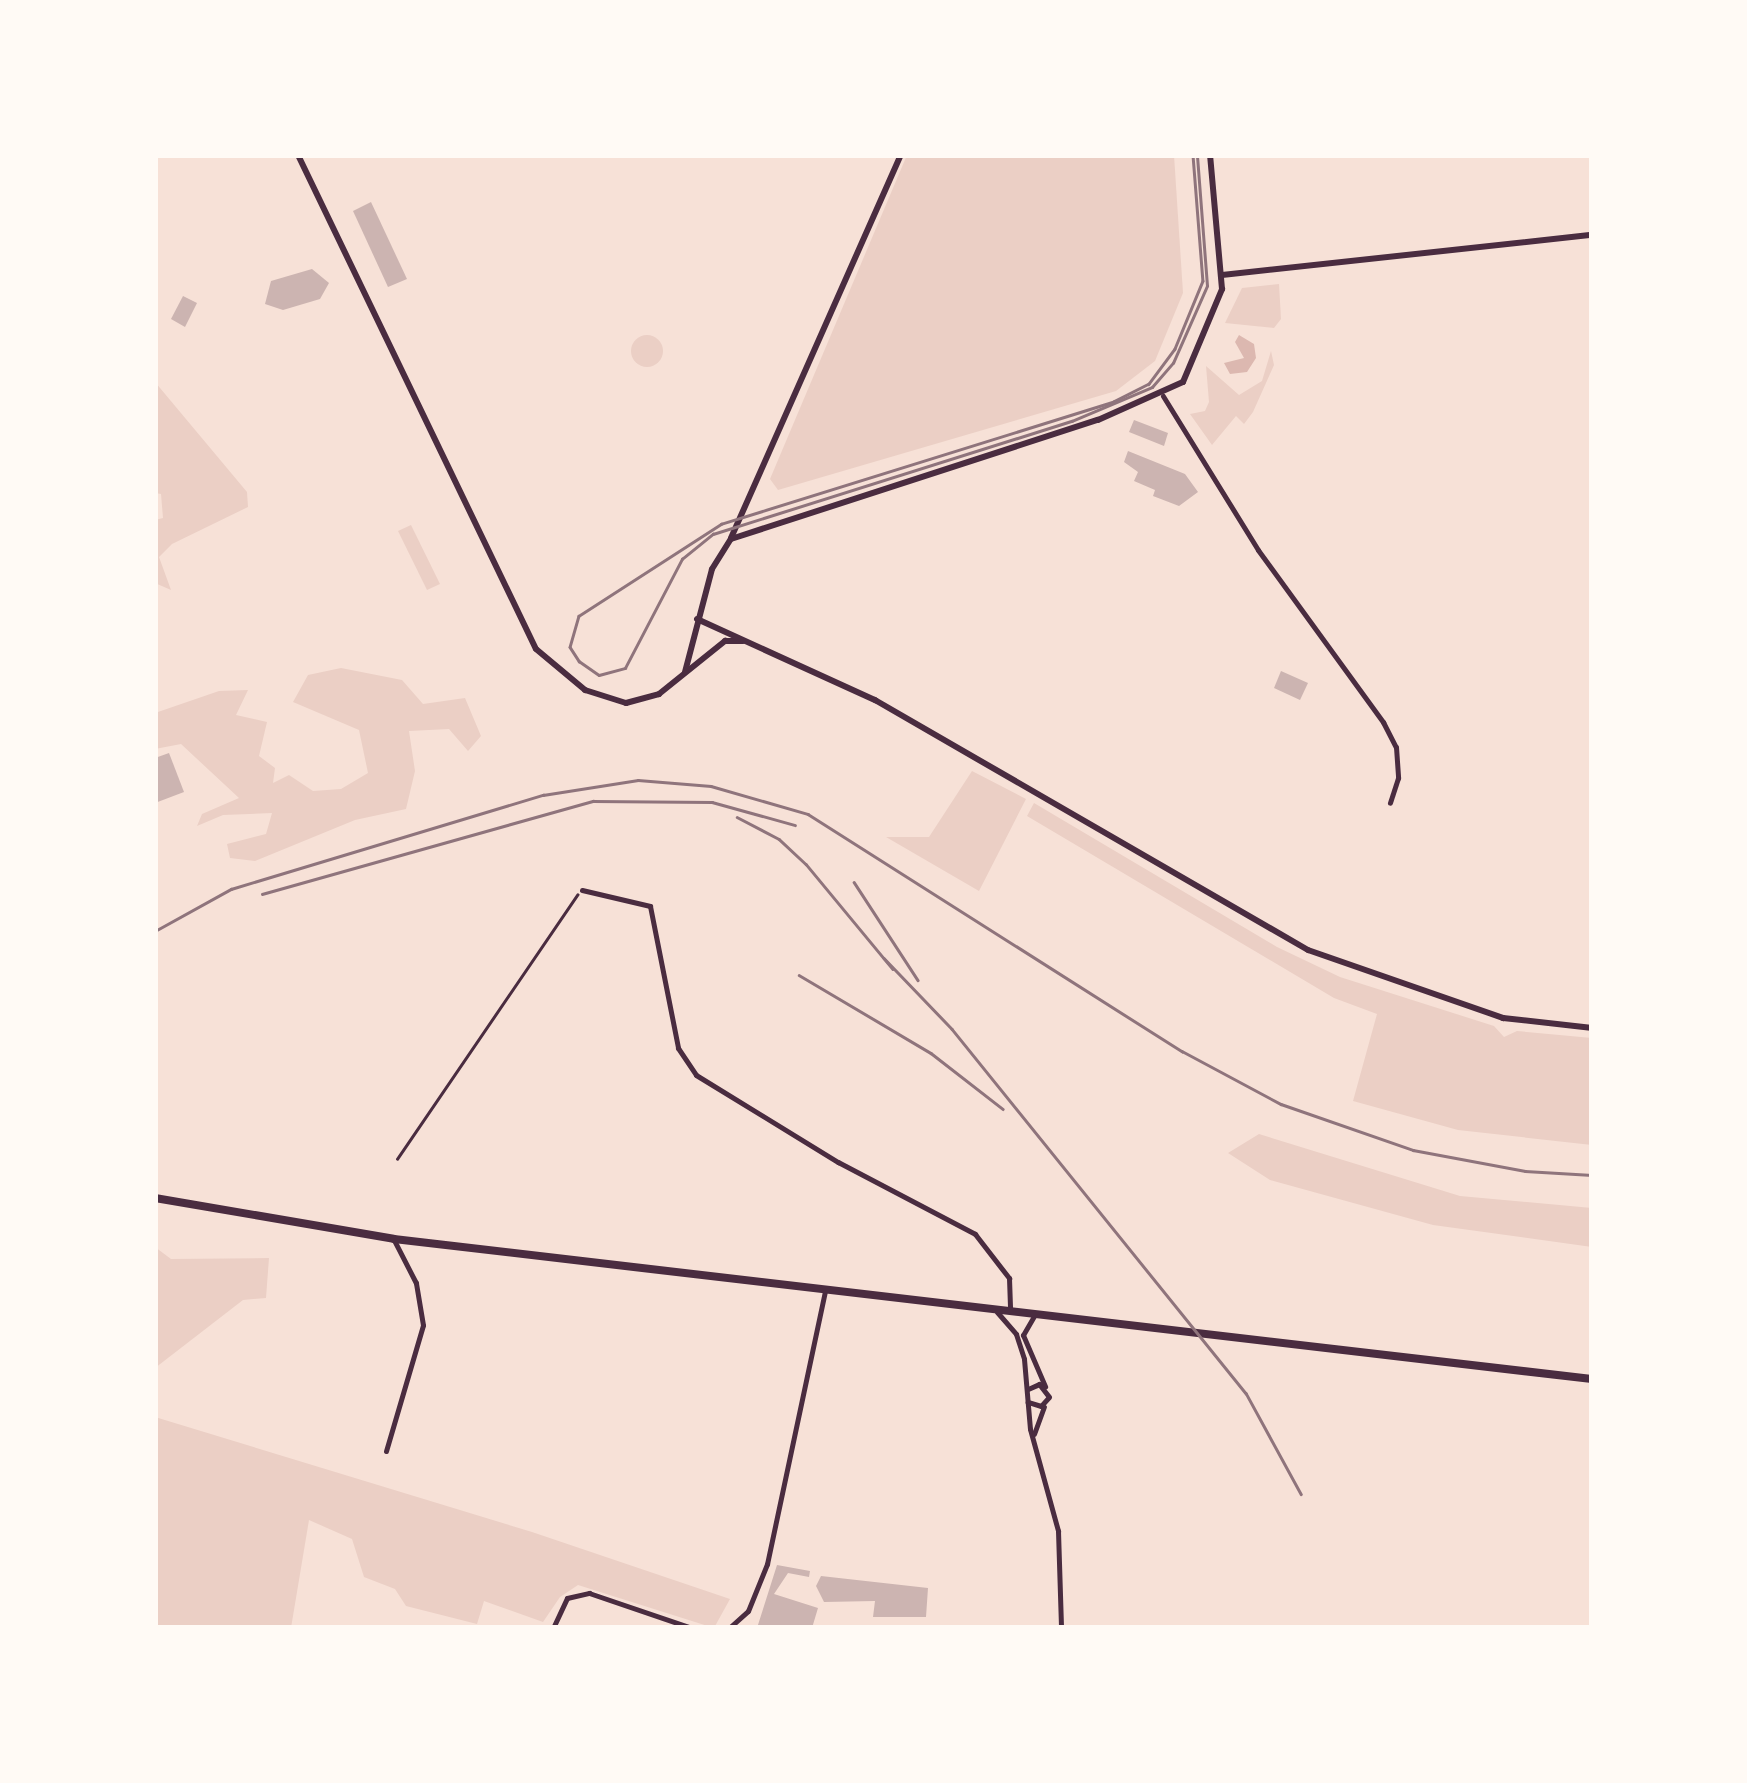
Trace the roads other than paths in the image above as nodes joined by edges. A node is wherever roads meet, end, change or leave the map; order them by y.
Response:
1 (298, 155) edge
2 (901, 155) edge
3 (1210, 155) edge
4 (1592, 235) edge
5 (1222, 275) junction
6 (1164, 396) junction
7 (731, 539) junction
8 (697, 618) junction
9 (753, 642) junction
10 (685, 672) junction
11 (1390, 803) dead end
12 (582, 890) road end
13 (1592, 1028) edge
14 (155, 1198) edge
15 (394, 1239) junction
16 (824, 1292) junction
17 (997, 1312) junction
18 (1010, 1313) junction
19 (1034, 1316) junction
20 (1592, 1379) edge
21 (1045, 1386) junction
22 (1026, 1396) junction
23 (1046, 1402) junction
24 (1034, 1442) junction
25 (386, 1451) dead end
26 (742, 1627) edge
27 (554, 1628) edge
28 (692, 1628) edge
29 (729, 1628) edge
30 (1061, 1628) edge

1 - 10 street
2 - 7 street
3 - 5 street
4 - 5 street
5 - 6 street
6 - 7 street
6 - 11 street
7 - 8 street
8 - 9 street
8 - 10 street
9 - 10 street
9 - 13 street
12 - 18 street
14 - 15 main road
15 - 16 main road
15 - 25 street
16 - 17 main road
16 - 26 street
17 - 18 main road
17 - 22 street
18 - 19 main road
19 - 20 main road
19 - 21 street
21 - 22 street
21 - 23 street
22 - 23 street
22 - 24 street
23 - 24 street
24 - 30 street
26 - 29 street
27 - 28 street

